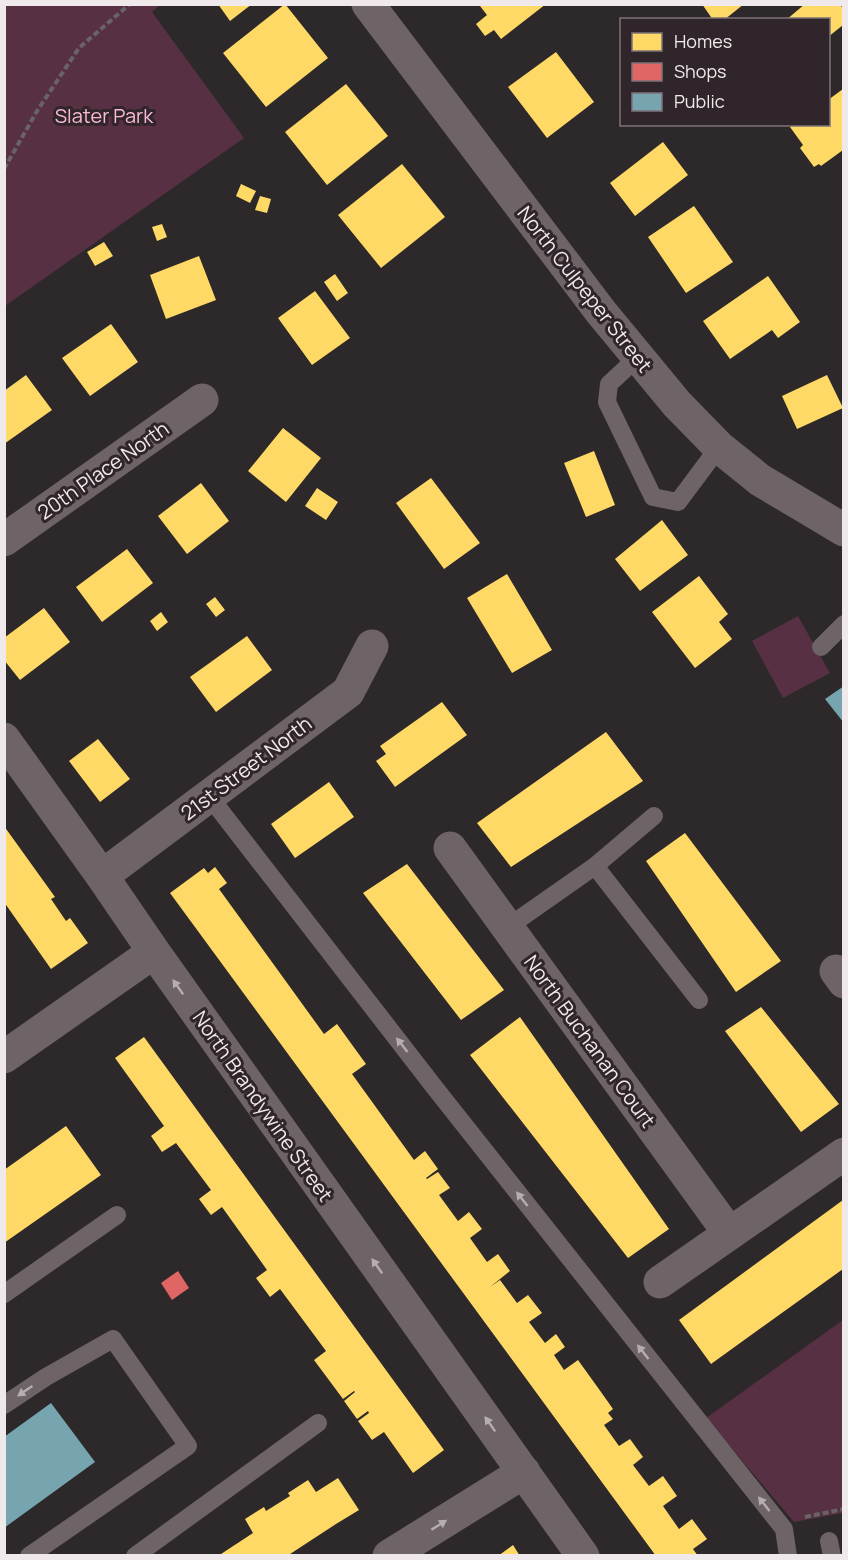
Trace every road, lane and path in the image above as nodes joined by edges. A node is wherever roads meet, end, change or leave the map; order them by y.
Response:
1 (130, 4) edge
2 (368, 4) edge
3 (4, 169) edge
4 (638, 357) junction
5 (202, 400) dead end
6 (718, 447) junction
7 (843, 530) edge
8 (4, 540) edge
9 (843, 624) edge
10 (372, 646) dead end
11 (821, 647) dead end
12 (4, 739) edge
13 (208, 796) junction
14 (654, 816) dead end
15 (450, 848) dead end
16 (595, 866) junction
17 (102, 876) junction
18 (508, 927) junction
19 (154, 952) junction
20 (699, 1000) dead end
21 (4, 1057) edge
22 (843, 1154) edge
23 (117, 1215) dead end
24 (729, 1233) junction
25 (660, 1282) dead end
26 (4, 1294) edge
27 (4, 1406) edge
28 (318, 1423) dead end
29 (524, 1472) junction
30 (843, 1509) edge
31 (815, 1515) dead end
32 (28, 1556) edge
33 (135, 1556) edge
34 (389, 1556) edge
35 (584, 1556) edge
36 (789, 1556) edge

1 - 3 path
2 - 4 street, North Culpeper Street
4 - 6 street, North Culpeper Street
4 - 6 lane
5 - 8 street, 20th Place North
6 - 7 street, North Culpeper Street
9 - 11 lane
10 - 13 street, 21st Street North
12 - 17 street, North Brandywine Street
13 - 17 street, 21st Street North
36 -> 13 lane
14 - 16 lane
15 - 18 street, North Buchanan Court
16 - 18 lane
16 - 20 lane
17 - 19 street, North Brandywine Street
18 - 24 street, North Buchanan Court
19 - 21 street
29 -> 19 street, North Brandywine Street
22 - 24 street
23 - 26 lane
24 - 25 street
32 -> 27 lane
28 - 33 lane
34 -> 29 street
29 - 35 street, North Brandywine Street
30 - 31 path

